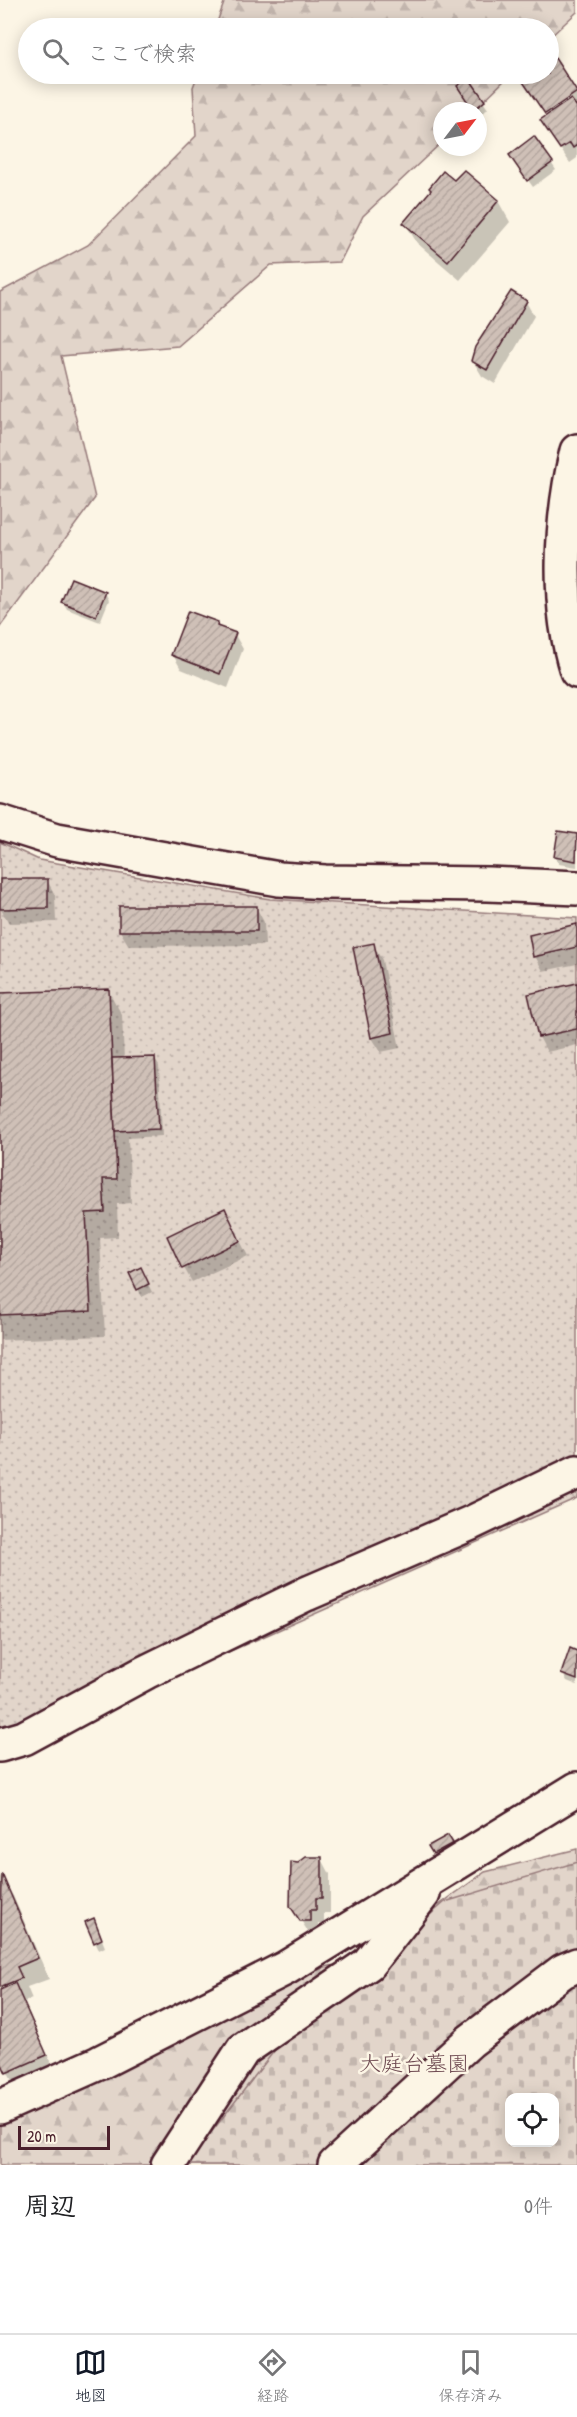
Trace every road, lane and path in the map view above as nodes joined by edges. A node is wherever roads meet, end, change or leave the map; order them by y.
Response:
1 (577, 451) edge
2 (577, 670) edge
3 (0, 822) edge
4 (577, 888) edge
5 (577, 1472) edge
6 (0, 1745) edge
7 (577, 1789) edge
8 (561, 1808) edge
9 (435, 1878) junction
10 (577, 1965) edge
11 (0, 2107) edge
12 (168, 2165) edge
13 (335, 2165) edge

1 - 2 street
3 - 4 street
5 - 6 street
7 - 8 street
8 - 9 street
9 - 11 street
9 - 12 street
10 - 13 street

